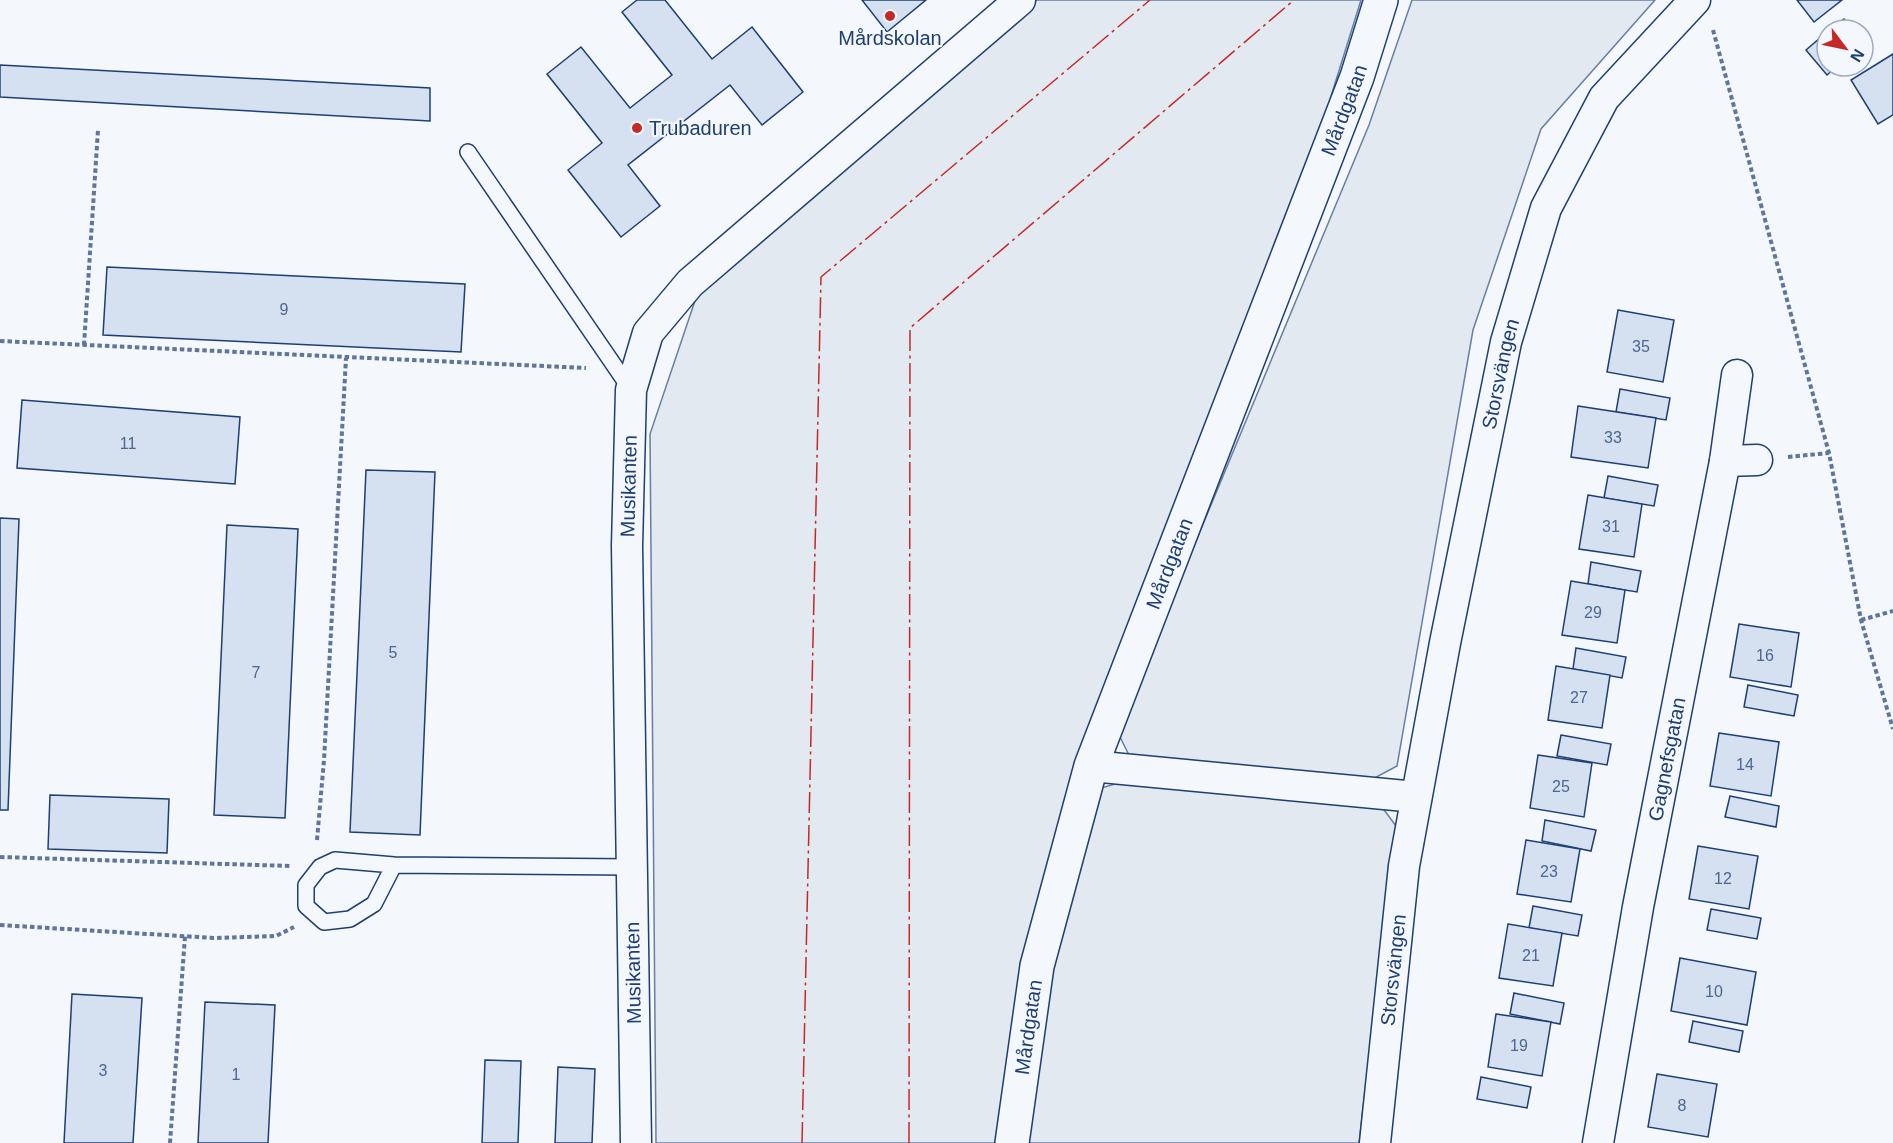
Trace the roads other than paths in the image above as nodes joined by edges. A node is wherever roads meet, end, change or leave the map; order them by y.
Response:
1 (1020, 0) edge
2 (1381, 0) edge
3 (1703, 12) edge
4 (468, 152) dead end
5 (1737, 375) dead end
6 (624, 380) junction
7 (1757, 460) road end
8 (1725, 461) junction
9 (1091, 766) junction
10 (1416, 797) junction
11 (394, 866) junction
12 (632, 867) junction
13 (636, 1143) edge
14 (1012, 1143) edge
15 (1375, 1143) edge
16 (1598, 1143) edge

1 - 6 street, Musikanten
2 - 9 street, Mårdgatan
3 - 10 street, Storsvängen
4 - 6 lane
5 - 8 street, Gagnefsgatan
6 - 12 street, Musikanten
7 - 8 street
8 - 16 street, Gagnefsgatan
9 - 10 street
9 - 14 street, Mårdgatan
10 - 15 street, Storsvängen
11 - 11 lane
11 - 12 lane
12 - 13 street, Musikanten

